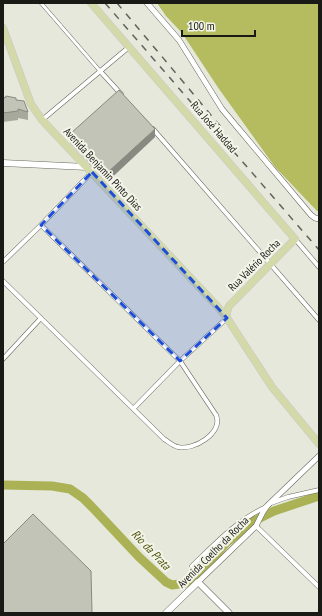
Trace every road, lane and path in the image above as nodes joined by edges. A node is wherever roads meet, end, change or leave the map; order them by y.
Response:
1 (41, 3) edge
2 (91, 3) edge
3 (147, 3) edge
4 (3, 28) edge
5 (129, 47) junction
6 (100, 71) junction
7 (127, 100) edge
8 (42, 120) junction
9 (148, 124) edge
10 (6, 163) edge
11 (3, 169) edge
12 (89, 170) junction
13 (319, 219) edge
14 (41, 225) junction
15 (295, 239) junction
16 (3, 262) edge
17 (270, 264) junction
18 (319, 267) edge
19 (3, 281) edge
20 (217, 306) junction
21 (229, 306) junction
22 (42, 318) junction
23 (227, 318) junction
24 (319, 320) edge
25 (3, 359) edge
26 (180, 362) junction
27 (134, 408) junction
28 (319, 444) edge
29 (319, 456) edge
30 (319, 490) edge
31 (269, 505) junction
32 (256, 525) junction
33 (192, 566) dead end
34 (198, 582) junction
35 (319, 587) edge
36 (166, 613) edge
37 (229, 613) edge

1 - 6 street
2 - 5 main road, Rua José Haddad
3 - 13 street
4 - 8 main road, Avenida Benjamin Pinto Dias
5 - 6 street
5 - 15 main road, Rua José Haddad
6 - 7 street
6 - 8 street
8 - 12 main road, Avenida Benjamin Pinto Dias
9 - 17 street
10 - 11 street
10 - 12 main road
12 - 14 street
12 - 20 main road, Avenida Benjamin Pinto Dias
14 - 16 street
14 - 26 street
15 - 17 main road, Rua Valério Rocha
15 - 18 street, Rua José Haddad
17 - 21 main road, Rua Valério Rocha
17 - 24 street
19 - 22 street
20 - 21 main road
20 - 23 main road, Avenida Benjamin Pinto Dias
21 - 23 main road
22 - 25 street
22 - 27 street
23 - 26 street
23 - 28 main road, Avenida Benjamin Pinto Dias
26 - 27 street
26 - 27 street
29 - 31 street, Avenida Coelho da Rocha
30 - 31 street
31 - 32 street, Avenida Coelho da Rocha
31 - 33 street
32 - 34 street, Avenida Coelho da Rocha
32 - 35 street
34 - 36 main road, Avenida Coelho da Rocha
34 - 37 main road

